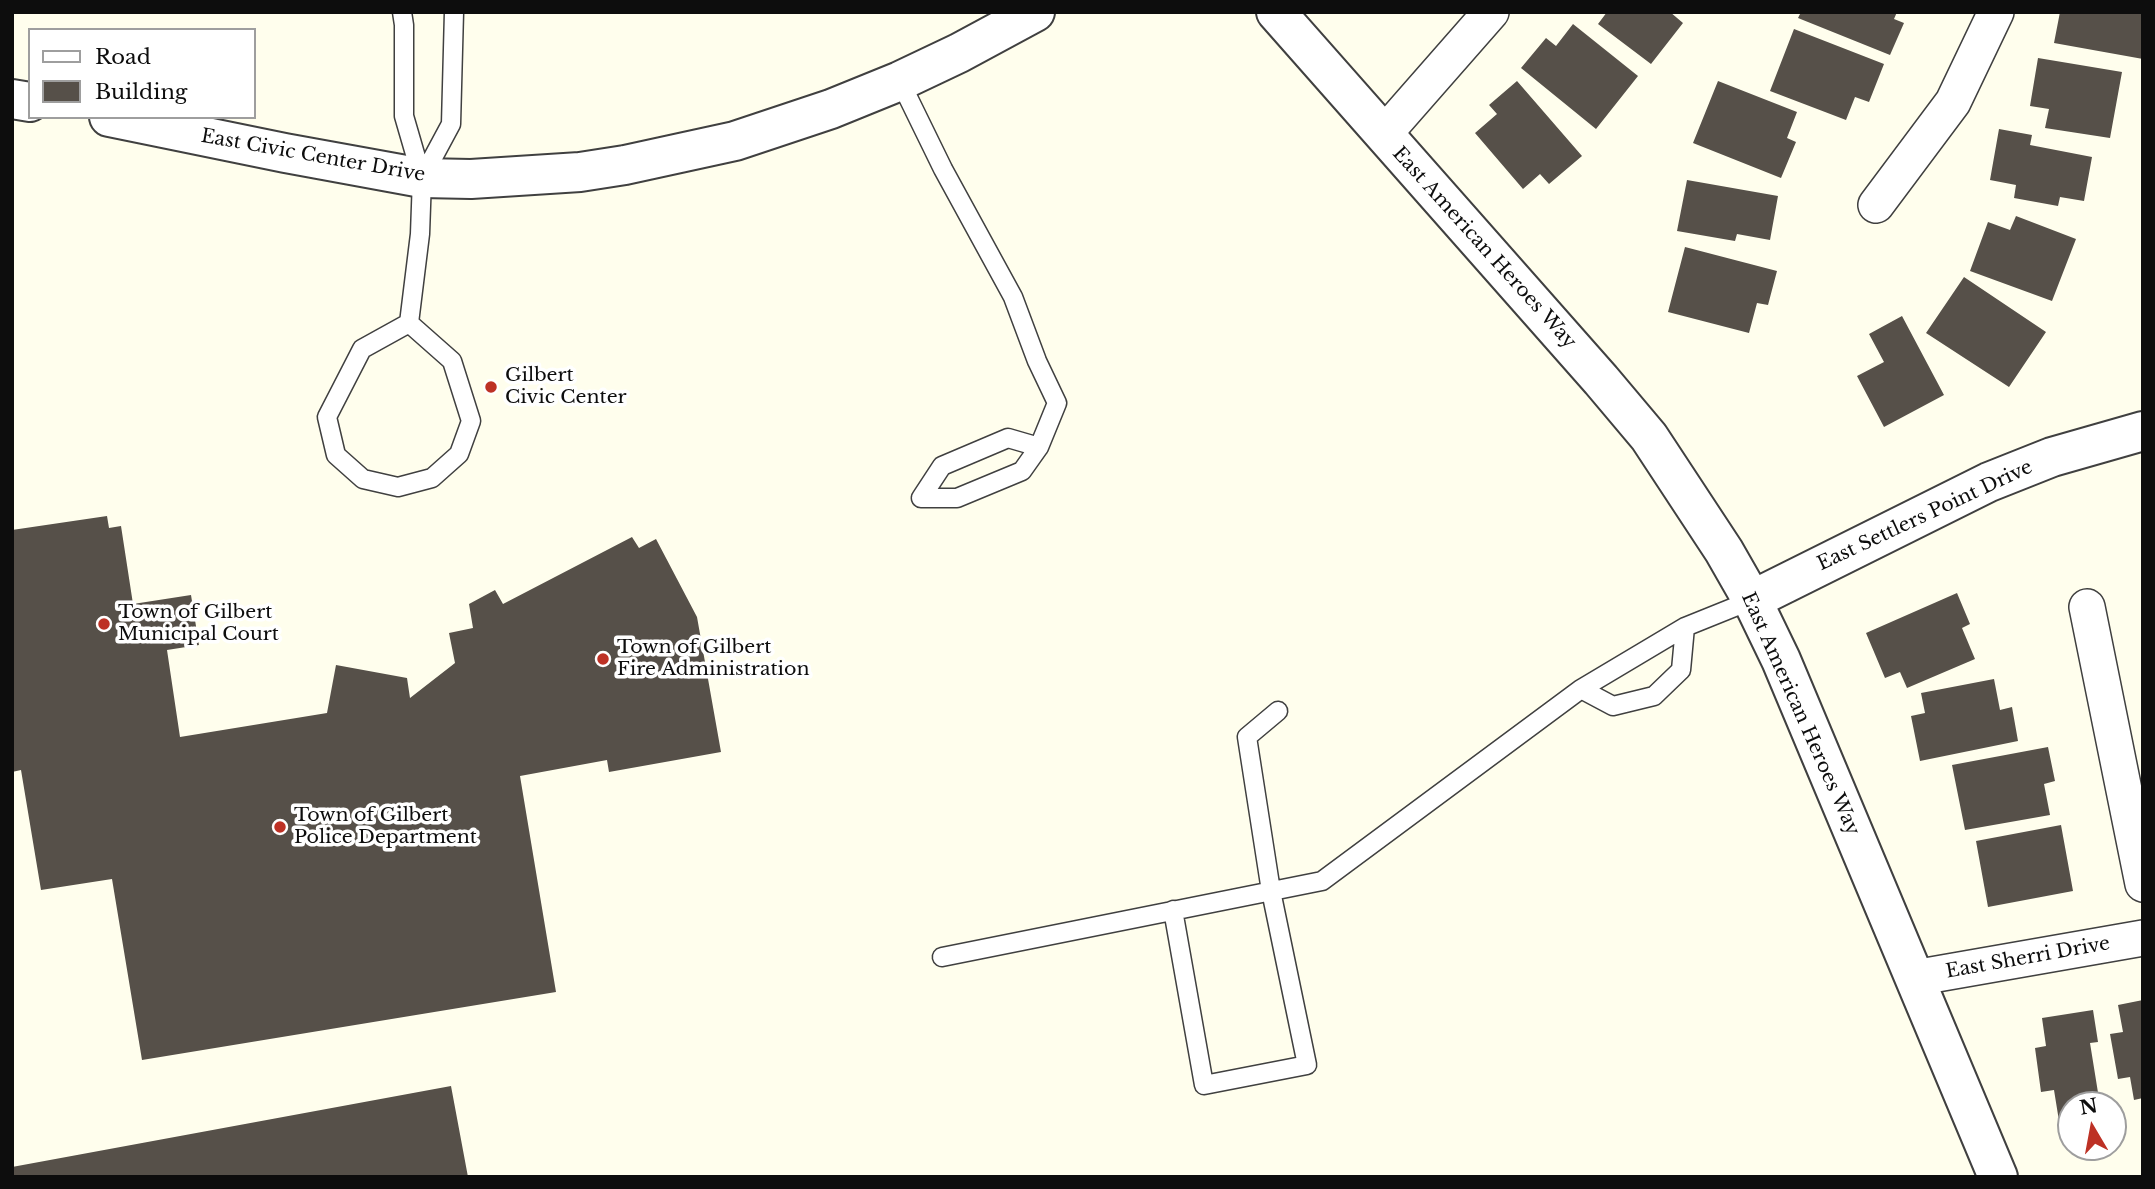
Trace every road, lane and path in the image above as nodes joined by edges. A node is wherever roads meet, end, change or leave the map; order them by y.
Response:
1 (402, 12) edge
2 (454, 12) edge
3 (1035, 12) edge
4 (1276, 12) edge
5 (1491, 12) edge
6 (1996, 12) edge
7 (900, 81) junction
8 (118, 119) edge
9 (1384, 134) junction
10 (422, 178) junction
11 (1877, 205) dead end
12 (409, 323) junction
13 (2143, 431) edge
14 (1039, 447) junction
15 (1752, 600) junction
16 (2087, 607) dead end
17 (1685, 627) junction
18 (1581, 689) junction
19 (1278, 711) dead end
20 (2143, 884) edge
21 (1271, 891) junction
22 (1173, 910) junction
23 (2143, 938) edge
24 (942, 957) dead end
25 (1914, 978) junction
26 (1998, 1177) edge

1 - 10 lane
2 - 10 lane
3 - 7 street, East Civic Center Drive
4 - 9 street, East American Heroes Way
5 - 9 street
6 - 11 street
7 - 10 street, East Civic Center Drive
7 - 14 lane
8 - 10 street, East Civic Center Drive
9 - 15 street, East American Heroes Way
10 - 12 lane
12 - 12 lane
13 - 15 street, East Settlers Point Drive
14 - 14 lane
15 - 17 lane
15 - 25 street, East American Heroes Way
16 - 20 street
17 - 18 lane
17 - 18 lane
18 - 21 lane
19 - 21 lane
21 - 22 lane
21 - 22 lane
22 - 24 lane
23 - 25 street, East Sherri Drive
25 - 26 street, East American Heroes Way

